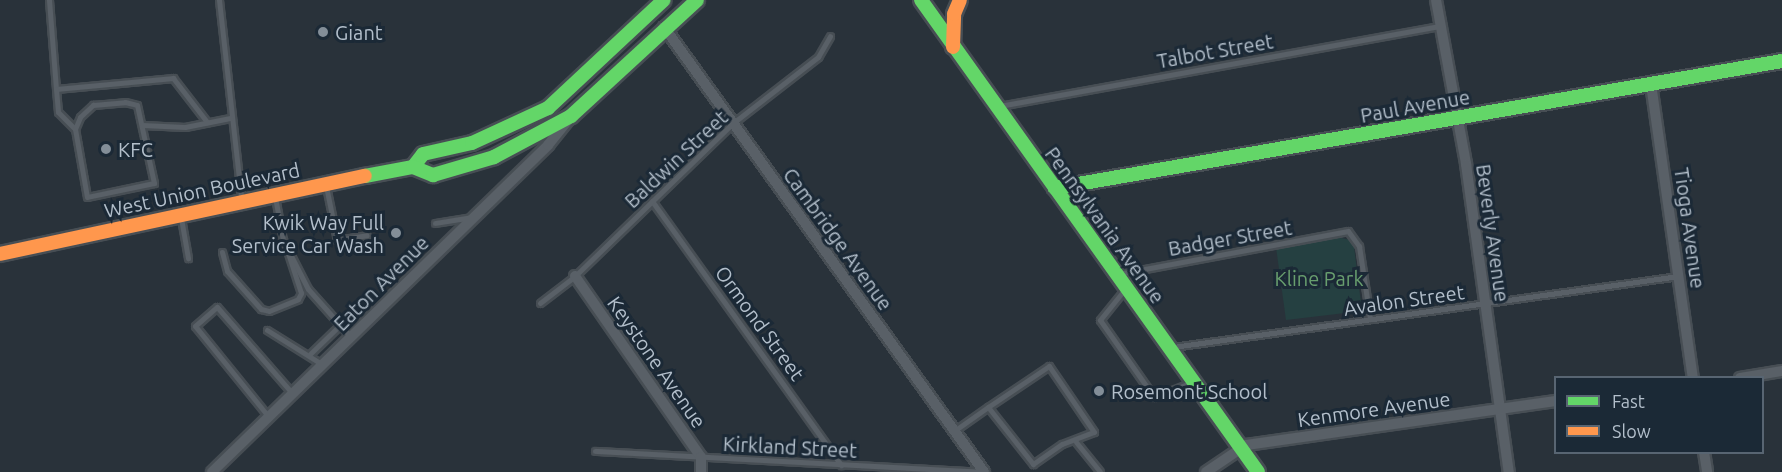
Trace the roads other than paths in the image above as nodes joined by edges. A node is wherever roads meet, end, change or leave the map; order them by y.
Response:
1 (49, 0) edge
2 (219, 0) edge
3 (664, 0) edge
4 (697, 0) edge
5 (921, 0) edge
6 (960, 0) edge
7 (1436, 0) edge
8 (1440, 26) junction
9 (664, 27) junction
10 (830, 36) dead end
11 (953, 47) junction
12 (1782, 61) edge
13 (1651, 84) junction
14 (56, 89) junction
15 (995, 106) junction
16 (571, 116) junction
17 (230, 118) junction
18 (1457, 118) junction
19 (207, 122) junction
20 (733, 123) junction
21 (142, 125) junction
22 (75, 129) junction
23 (413, 167) junction
24 (326, 185) junction
25 (1055, 188) junction
26 (274, 194) junction
27 (241, 201) junction
28 (652, 201) junction
29 (180, 213) junction
30 (473, 216) junction
31 (435, 223) dead end
32 (367, 235) dead end
33 (287, 247) junction
34 (222, 252) dead end
35 (0, 254) edge
36 (188, 258) dead end
37 (1117, 274) junction
38 (575, 276) junction
39 (1679, 276) junction
40 (1126, 288) junction
41 (540, 303) dead end
42 (1485, 304) junction
43 (1370, 320) junction
44 (340, 325) junction
45 (267, 330) dead end
46 (351, 338) junction
47 (1169, 347) junction
48 (310, 354) junction
49 (323, 365) junction
50 (1782, 371) edge
51 (1693, 376) edge
52 (1752, 376) edge
53 (1194, 382) junction
54 (293, 394) junction
55 (1554, 401) edge
56 (988, 407) junction
57 (1502, 409) junction
58 (269, 417) junction
59 (954, 431) junction
60 (1076, 442) junction
61 (1241, 447) junction
62 (595, 451) dead end
63 (1704, 454) edge
64 (701, 458) junction
65 (841, 465) junction
66 (212, 472) edge
67 (700, 472) edge
68 (984, 472) edge
69 (1100, 472) edge
70 (1206, 472) edge
71 (1258, 472) edge
72 (1509, 472) edge
73 (1707, 472) edge

1 - 14 lane
2 - 17 lane
3 - 23 street, West Union Boulevard
4 - 9 street, West Union Boulevard
5 - 11 street, Pennsylvania Avenue
6 - 11 street
7 - 8 street, Beverly Avenue
8 - 15 lane, Talbot Street
8 - 18 street, Beverly Avenue
9 - 16 street, West Union Boulevard
9 - 20 street, Cambridge Avenue
10 - 20 lane, Baldwin Street
11 - 15 street, Pennsylvania Avenue
12 - 13 street, Paul Avenue
13 - 18 street, Paul Avenue
13 - 39 street, Tioga Avenue
14 - 19 lane
14 - 22 lane
15 - 25 street, Pennsylvania Avenue
16 - 23 street, West Union Boulevard
16 - 30 street, Eaton Avenue
17 - 19 lane
17 - 27 lane
18 - 25 street, Paul Avenue
18 - 42 street, Beverly Avenue
19 - 21 lane
20 - 28 lane, Baldwin Street
20 - 59 street, Cambridge Avenue
21 - 22 lane
21 - 22 lane
23 - 24 street, West Union Boulevard
24 - 26 street, West Union Boulevard
24 - 32 lane
25 - 37 street, Pennsylvania Avenue
26 - 27 street, West Union Boulevard
26 - 33 lane
27 - 29 street, West Union Boulevard
28 - 38 lane, Baldwin Street
28 - 65 lane, Ormond Street
29 - 35 street, West Union Boulevard
29 - 36 lane
30 - 31 lane
30 - 46 street, Eaton Avenue
33 - 34 lane
33 - 44 lane
37 - 40 street, Pennsylvania Avenue
37 - 43 lane, Badger Street
38 - 41 lane, Baldwin Street
38 - 64 street, Keystone Avenue
39 - 42 lane, Avalon Street
39 - 51 street, Tioga Avenue
40 - 47 street, Pennsylvania Avenue
40 - 53 lane
42 - 43 lane, Avalon Street
42 - 57 street, Beverly Avenue
43 - 47 lane, Avalon Street
44 - 46 lane
44 - 48 lane
45 - 48 lane
46 - 49 street, Eaton Avenue
47 - 53 street, Pennsylvania Avenue
48 - 49 lane
49 - 54 street, Eaton Avenue
50 - 52 street
53 - 61 street, Pennsylvania Avenue
54 - 58 street, Eaton Avenue
54 - 58 lane
55 - 57 street, Kenmore Avenue
56 - 59 lane
56 - 60 lane
56 - 60 lane
57 - 61 street, Kenmore Avenue
57 - 72 street, Beverly Avenue
58 - 66 street, Eaton Avenue
59 - 68 street, Cambridge Avenue
60 - 69 lane
61 - 70 street, Kenmore Avenue
61 - 71 street, Pennsylvania Avenue
62 - 64 lane, Kirkland Street
63 - 73 street
64 - 65 lane, Kirkland Street
64 - 67 street, Keystone Avenue
65 - 68 lane, Kirkland Street

